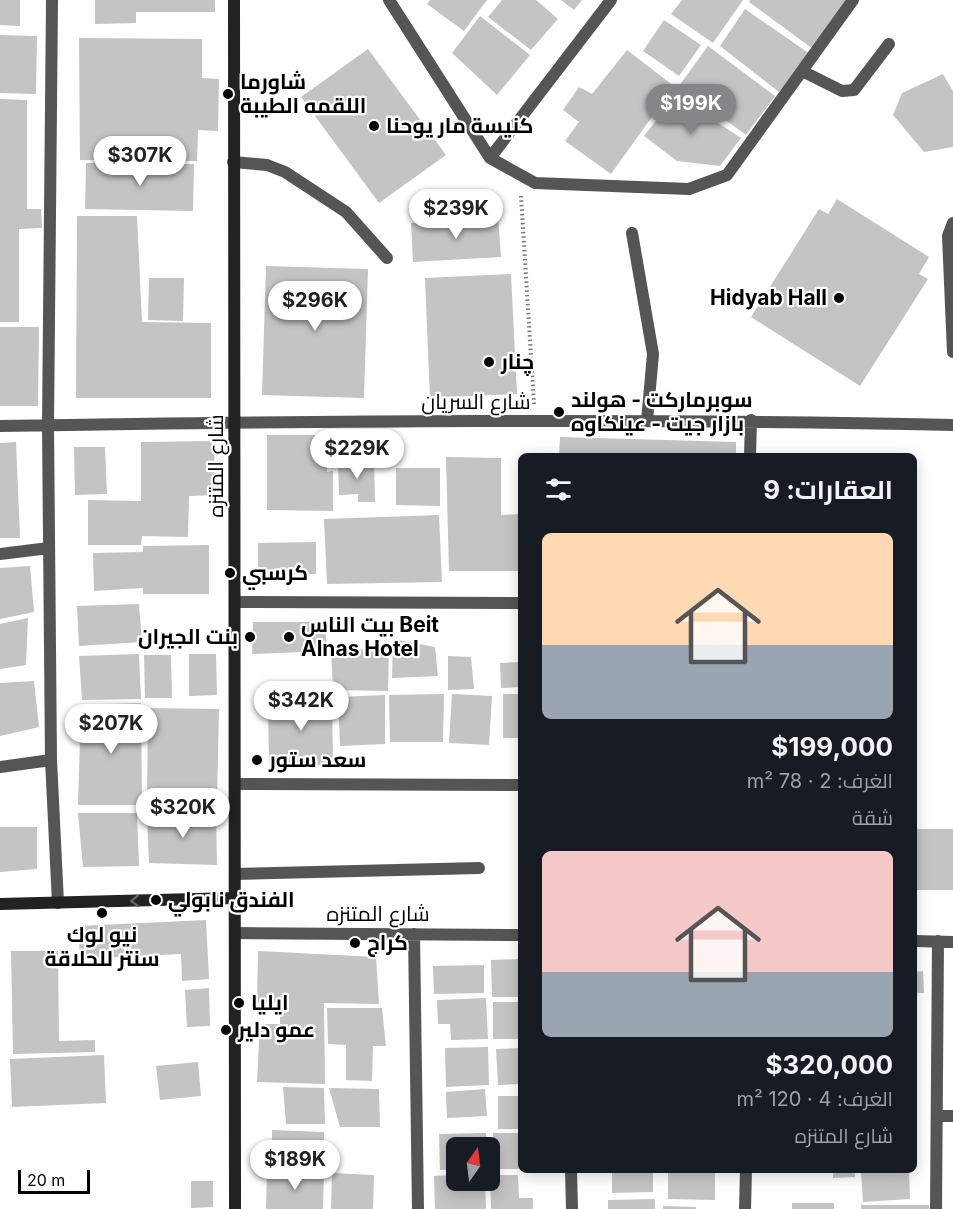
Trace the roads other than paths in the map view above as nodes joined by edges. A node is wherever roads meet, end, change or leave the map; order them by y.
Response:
1 (52, 0) edge
2 (234, 0) edge
3 (388, 0) edge
4 (611, 0) edge
5 (853, 0) edge
6 (889, 44) dead end
7 (802, 71) junction
8 (490, 158) junction
9 (233, 162) junction
10 (953, 223) edge
11 (632, 233) dead end
12 (950, 236) edge
13 (387, 258) dead end
14 (953, 352) edge
15 (751, 420) junction
16 (647, 421) junction
17 (235, 422) junction
18 (48, 425) junction
19 (953, 425) edge
20 (0, 426) edge
21 (750, 453) edge
22 (49, 548) junction
23 (0, 554) edge
24 (235, 602) junction
25 (518, 603) edge
26 (51, 760) junction
27 (0, 767) edge
28 (235, 784) junction
29 (518, 785) edge
30 (478, 868) dead end
31 (235, 874) junction
32 (235, 898) junction
33 (58, 903) junction
34 (0, 904) edge
35 (235, 933) junction
36 (414, 934) junction
37 (518, 935) edge
38 (917, 941) edge
39 (938, 941) junction
40 (953, 942) edge
41 (937, 1116) junction
42 (953, 1116) edge
43 (571, 1173) edge
44 (746, 1173) edge
45 (235, 1209) edge
46 (418, 1209) edge
47 (572, 1209) edge
48 (745, 1209) edge
49 (936, 1209) edge

1 - 18 street
2 - 9 street, شارع المتنزه
3 - 8 street
4 - 8 street
5 - 7 street
6 - 7 street
7 - 8 street
9 - 13 street
9 - 17 street, شارع المتنزه
10 - 12 street
11 - 16 street
12 - 14 street
15 - 16 street, شارع السريان
15 - 19 street, شارع السريان
15 - 21 street
16 - 17 street, شارع السريان
17 - 18 street, شارع السريان
17 - 24 street, شارع المتنزه
18 - 20 street, شارع السريان
18 - 22 street
22 - 23 street
22 - 26 street
24 - 25 street
24 - 28 street, شارع المتنزه
26 - 27 street
26 - 33 street
28 - 29 street
28 - 31 street, شارع المتنزه
30 - 31 street
31 - 32 street, شارع المتنزه
32 -> 33 street
32 - 35 street, شارع المتنزه
33 - 34 street
35 - 36 street, شارع المتنزه
35 - 45 street, شارع المتنزه
36 - 37 street, شارع المتنزه
36 - 46 street
38 - 39 street
39 - 40 street
39 - 41 street
41 - 42 street
41 - 49 street
43 - 47 street
44 - 48 street

